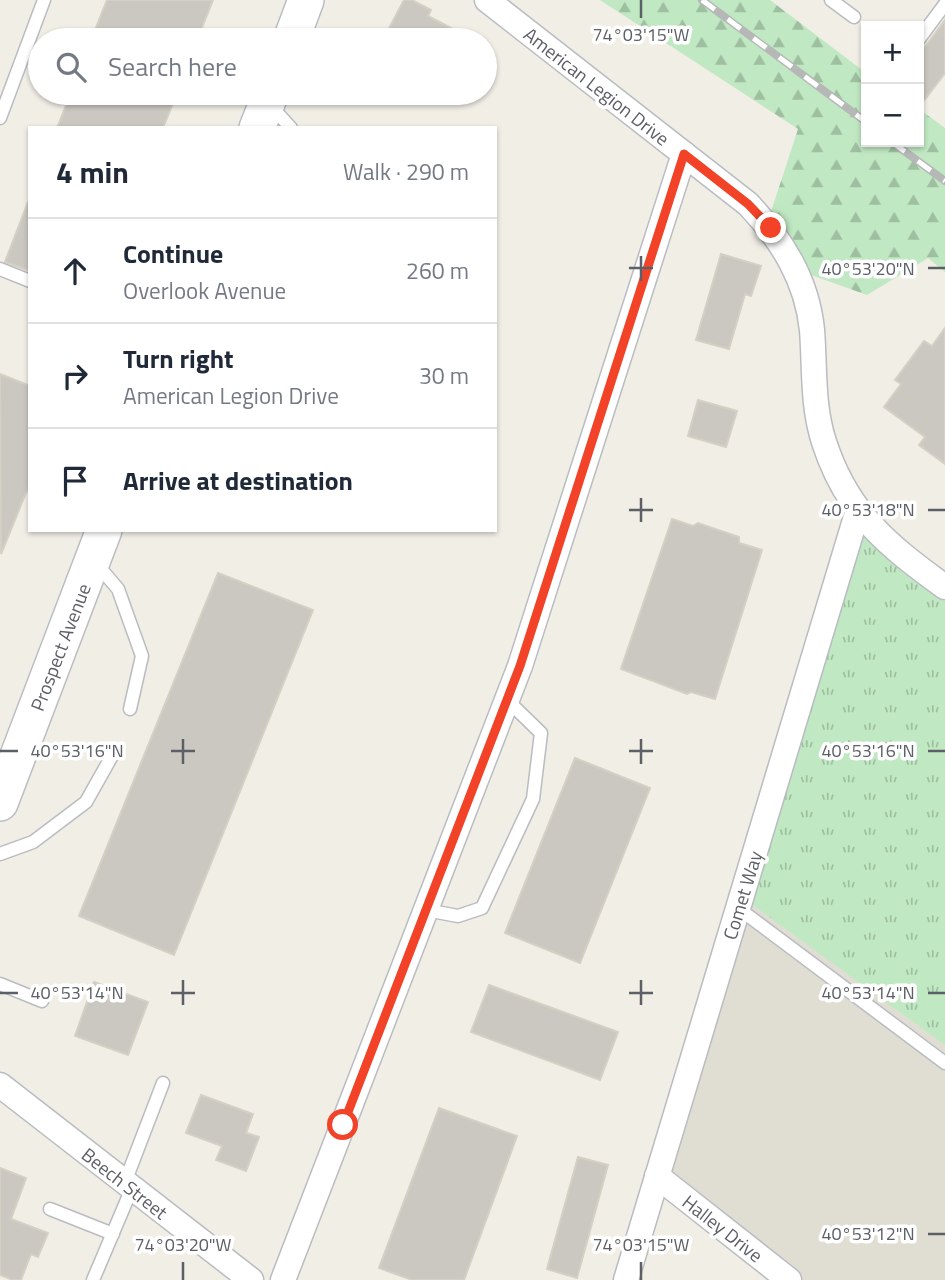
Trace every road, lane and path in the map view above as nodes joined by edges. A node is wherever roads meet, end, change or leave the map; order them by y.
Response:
1 (44, 0) edge
2 (306, 0) edge
3 (487, 0) edge
4 (831, 0) edge
5 (945, 4) edge
6 (854, 17) dead end
7 (34, 28) edge
8 (296, 28) edge
9 (924, 32) edge
10 (28, 43) edge
11 (265, 107) edge
12 (0, 118) edge
13 (289, 126) edge
14 (684, 154) junction
15 (0, 269) edge
16 (28, 280) edge
17 (858, 510) junction
18 (99, 545) edge
19 (945, 587) edge
20 (507, 700) junction
21 (130, 709) dead end
22 (113, 754) dead end
23 (0, 803) edge
24 (0, 854) edge
25 (738, 908) junction
26 (426, 910) junction
27 (0, 984) edge
28 (42, 1001) dead end
29 (945, 1062) edge
30 (163, 1083) dead end
31 (0, 1085) edge
32 (657, 1176) junction
33 (128, 1185) junction
34 (50, 1209) dead end
35 (113, 1234) junction
36 (93, 1280) edge
37 (250, 1280) edge
38 (283, 1280) edge
39 (626, 1280) edge
40 (789, 1280) edge

1 - 7 lane
2 - 8 street
3 - 14 street, American Legion Drive
4 - 6 lane
5 - 9 lane
10 - 12 lane
11 - 13 lane
14 - 17 street, American Legion Drive
14 - 20 street
15 - 16 lane
17 - 19 street, American Legion Drive
17 - 25 street, Comet Way
18 - 21 lane
18 - 23 street, Prospect Avenue
20 - 26 street
20 - 26 lane
22 - 24 lane
25 - 29 lane
25 - 32 street, Comet Way
26 - 38 street
27 - 28 lane
30 - 33 lane
31 - 33 street, Beech Street
32 - 39 street, Comet Way
32 - 40 street, Halley Drive
33 - 35 lane
33 - 37 street, Beech Street
34 - 35 lane
35 - 36 lane

